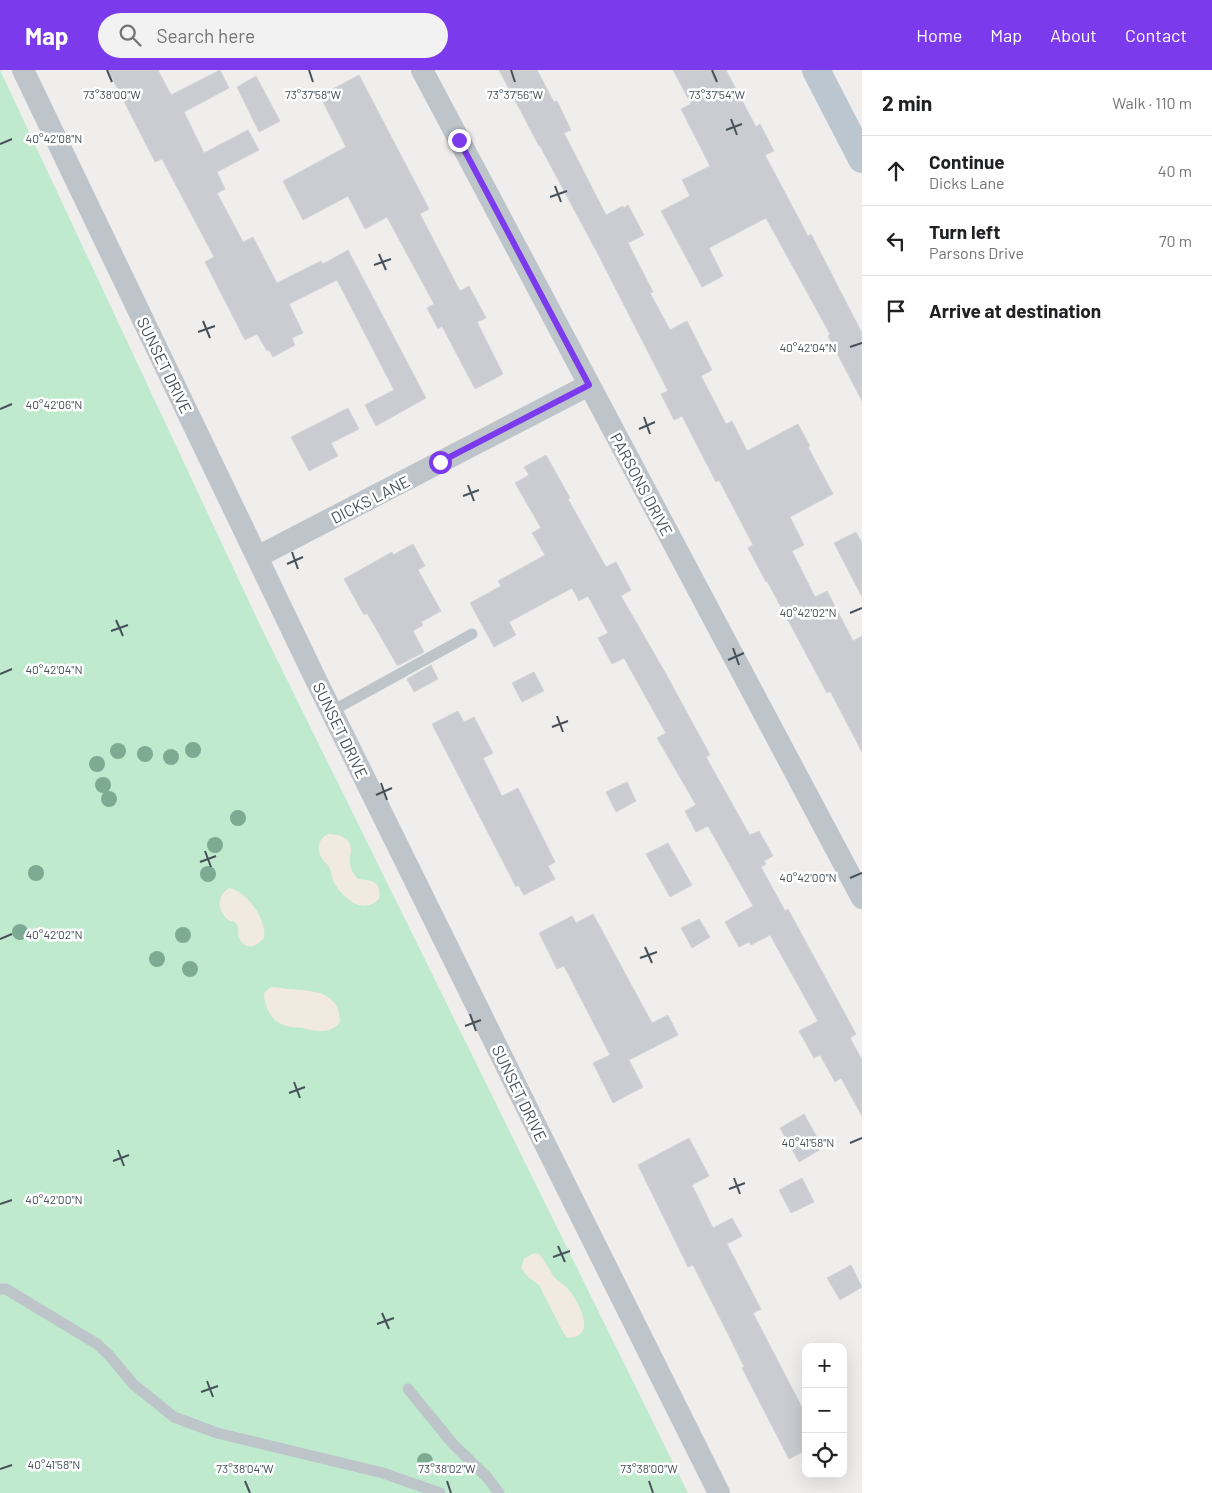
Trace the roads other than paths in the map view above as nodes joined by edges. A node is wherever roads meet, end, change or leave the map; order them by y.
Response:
1 (23, 70) edge
2 (422, 70) edge
3 (816, 70) edge
4 (862, 159) edge
5 (589, 385) junction
6 (257, 558) junction
7 (472, 634) dead end
8 (332, 711) junction
9 (862, 898) edge
10 (0, 1289) edge
11 (408, 1389) dead end
12 (440, 1493) edge
13 (499, 1493) edge
14 (719, 1493) edge

1 - 6 street, SUNSET DRIVE
2 - 5 street, PARSONS DRIVE
3 - 4 street
5 - 6 street, DICKS LANE
5 - 9 street, PARSONS DRIVE
6 - 8 street, SUNSET DRIVE
7 - 8 lane
8 - 14 street, SUNSET DRIVE
10 - 12 lane
11 - 13 lane

